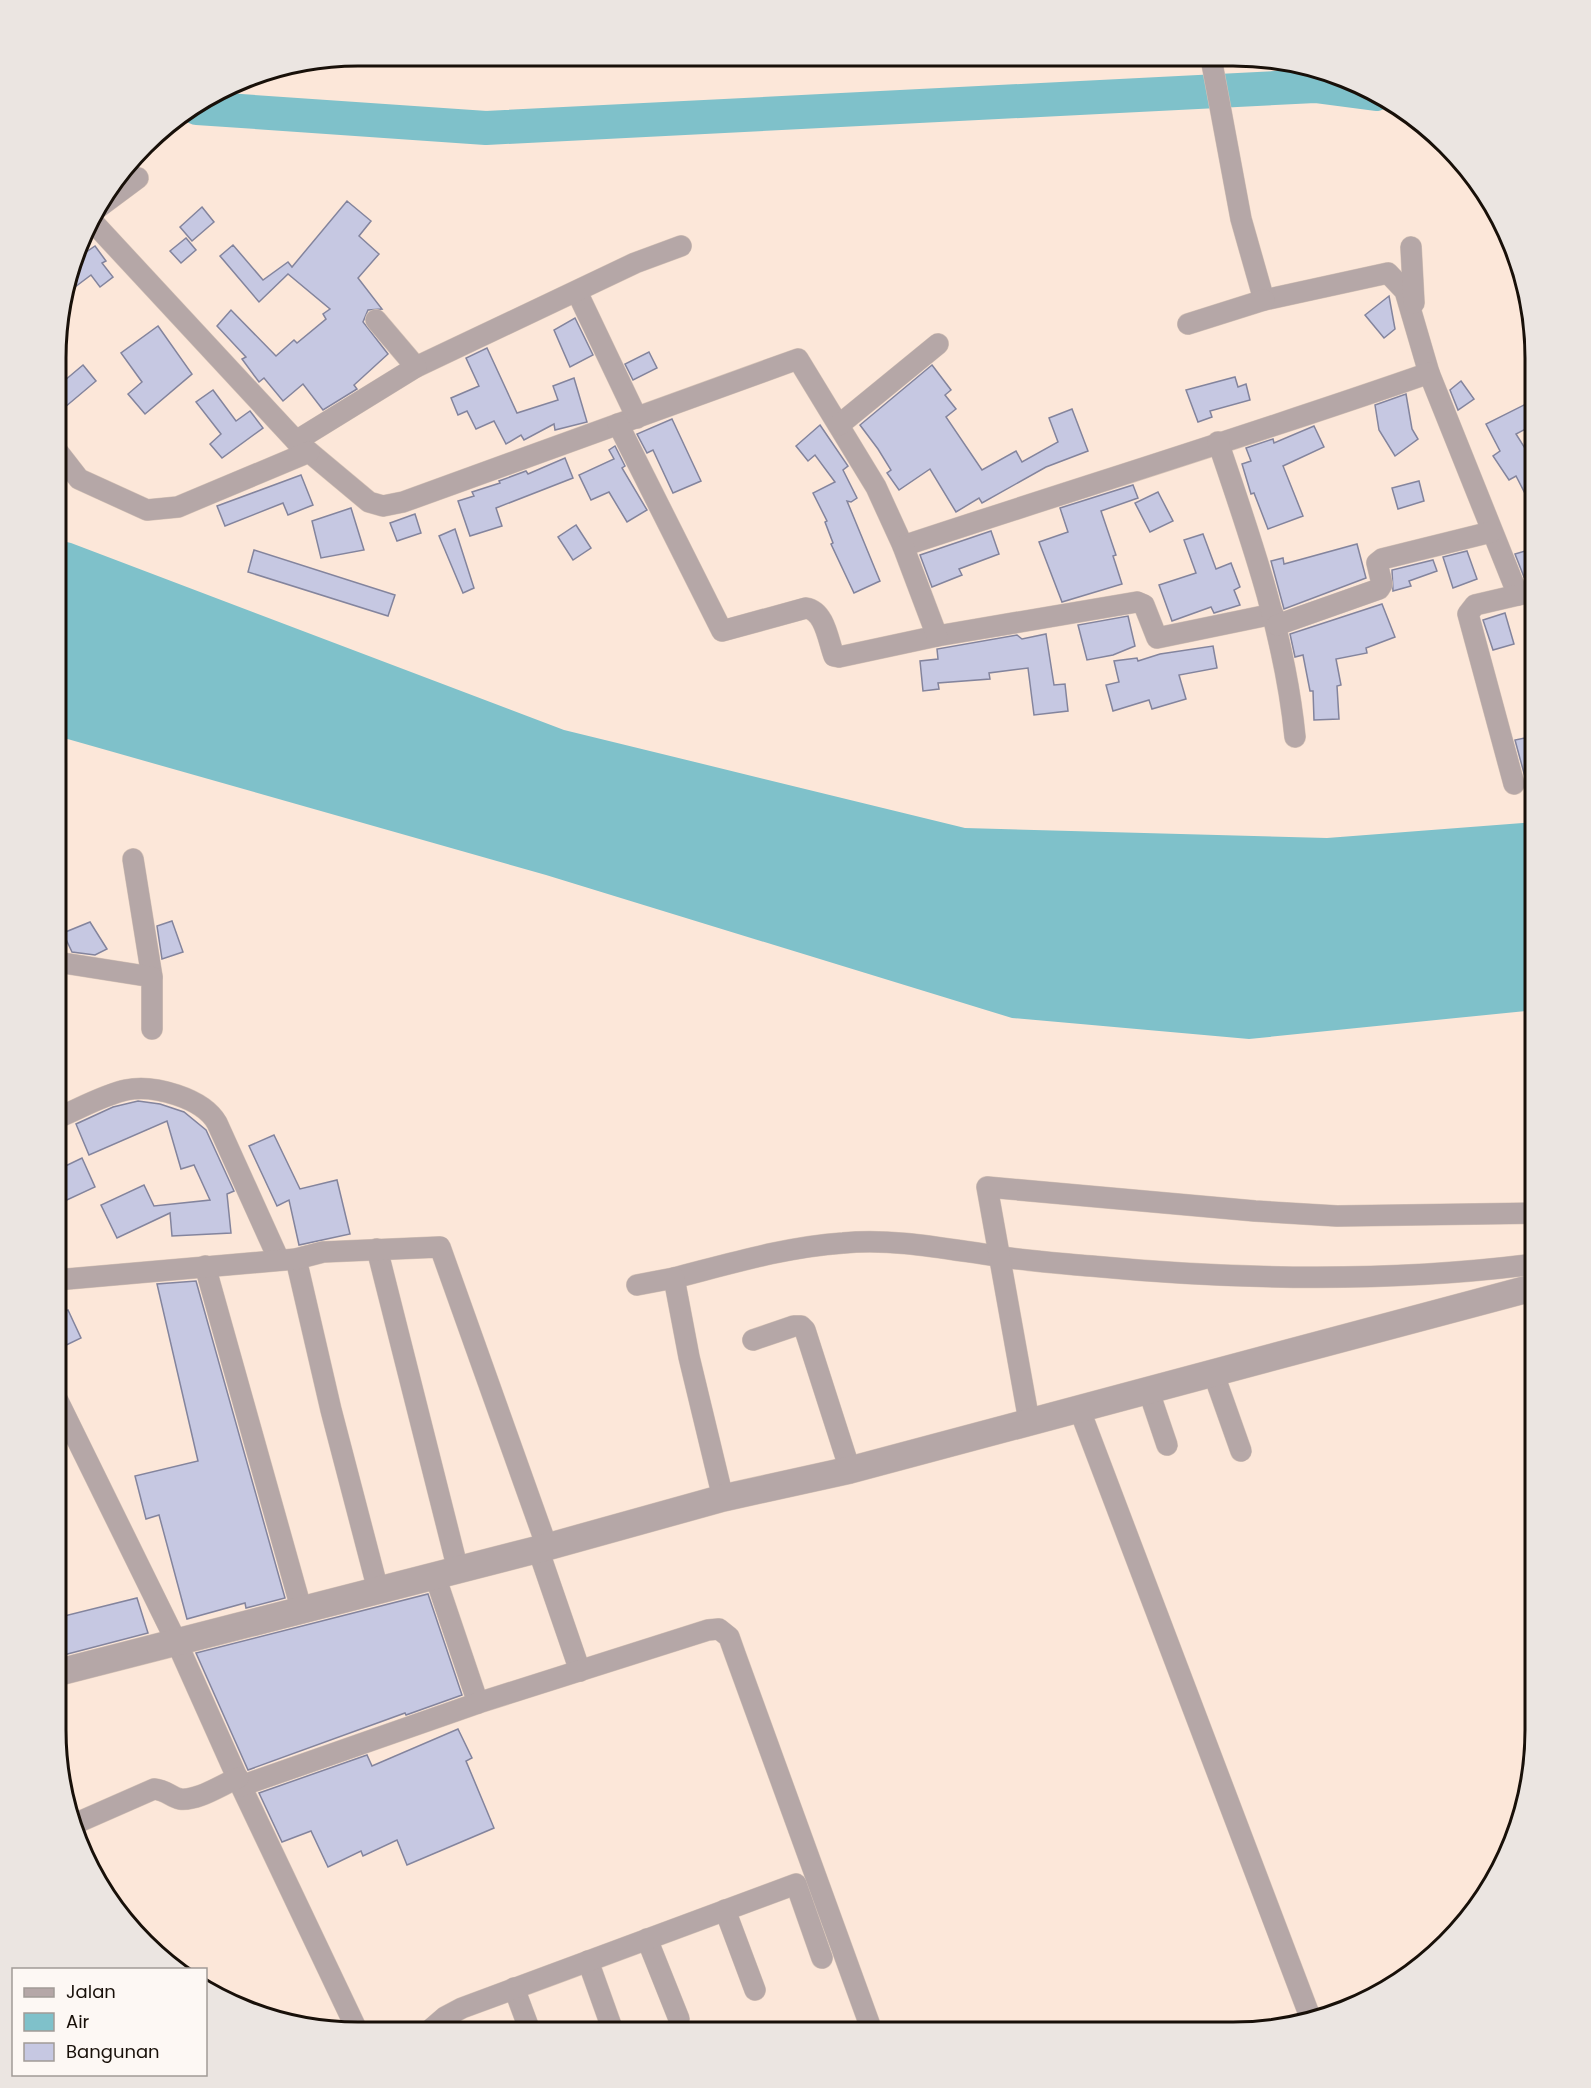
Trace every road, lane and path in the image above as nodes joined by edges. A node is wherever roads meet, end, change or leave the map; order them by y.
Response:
1 (1213, 66) edge
2 (138, 178) dead end
3 (116, 194) edge
4 (98, 226) edge
5 (681, 246) dead end
6 (1411, 247) dead end
7 (577, 292) junction
8 (1264, 300) junction
9 (376, 320) dead end
10 (1188, 324) dead end
11 (938, 344) dead end
12 (416, 367) junction
13 (1429, 374) junction
14 (628, 421) junction
15 (839, 425) junction
16 (1218, 442) junction
17 (302, 446) junction
18 (66, 462) edge
19 (1491, 532) junction
20 (903, 546) junction
21 (1525, 590) edge
22 (1525, 593) edge
23 (1275, 620) junction
24 (937, 636) junction
25 (1295, 737) dead end
26 (1514, 784) dead end
27 (133, 859) dead end
28 (66, 963) edge
29 (152, 977) junction
30 (152, 1029) dead end
31 (66, 1114) edge
32 (1525, 1213) edge
33 (377, 1250) junction
34 (999, 1257) junction
35 (287, 1259) junction
36 (1525, 1265) edge
37 (205, 1266) junction
38 (674, 1278) junction
39 (66, 1279) edge
40 (637, 1285) dead end
41 (1525, 1290) edge
42 (753, 1340) dead end
43 (1213, 1372) junction
44 (1148, 1389) junction
45 (1079, 1408) junction
46 (66, 1417) edge
47 (1029, 1421) junction
48 (1167, 1445) dead end
49 (1241, 1451) dead end
50 (850, 1470) junction
51 (723, 1498) junction
52 (543, 1548) junction
53 (446, 1573) junction
54 (378, 1590) junction
55 (301, 1608) junction
56 (177, 1643) junction
57 (66, 1671) edge
58 (580, 1671) junction
59 (478, 1703) junction
60 (240, 1782) junction
61 (80, 1821) edge
62 (725, 1910) junction
63 (647, 1939) junction
64 (822, 1958) dead end
65 (588, 1961) junction
66 (514, 1988) junction
67 (755, 1990) dead end
68 (1308, 2012) edge
69 (679, 2019) dead end
70 (353, 2022) edge
71 (450, 2022) edge
72 (527, 2022) edge
73 (610, 2022) edge
74 (869, 2022) edge

1 - 8 street
2 - 3 street
4 - 17 street
5 - 7 street
6 - 13 street
7 - 12 street
7 - 14 street
8 - 10 street
8 - 13 street
9 - 12 street
11 - 15 street
12 - 17 street
13 - 16 street
13 - 19 street
14 - 15 street
14 - 17 street
14 - 24 street
15 - 20 street
16 - 20 street
16 - 23 street
17 - 18 street
19 - 21 street
19 - 23 street
20 - 24 street
22 - 26 street
23 - 24 street
23 - 25 street
27 - 29 street
28 - 29 street
29 - 30 street
31 - 35 street
32 - 34 street
33 - 35 street
33 - 52 street
33 - 53 street
34 - 36 street
34 - 38 street
34 - 47 street
35 - 37 street
35 - 54 street
37 - 39 street
37 - 55 street
38 - 40 street
38 - 51 street
41 - 43 street
42 - 50 street
43 - 44 street
43 - 49 street
44 - 45 street
44 - 48 street
45 - 47 street
45 - 68 street
46 - 56 street
47 - 50 street
50 - 51 street
51 - 52 street
52 - 53 street
52 - 58 street
53 - 54 street
53 - 59 street
54 - 55 street
55 - 56 street
56 - 57 street
56 - 60 street
58 - 59 street
58 - 74 street
59 - 60 street
60 - 61 street
60 - 70 street
62 - 63 street
62 - 64 street
62 - 67 street
63 - 65 street
63 - 69 street
65 - 66 street
65 - 73 street
66 - 71 street
66 - 72 street

